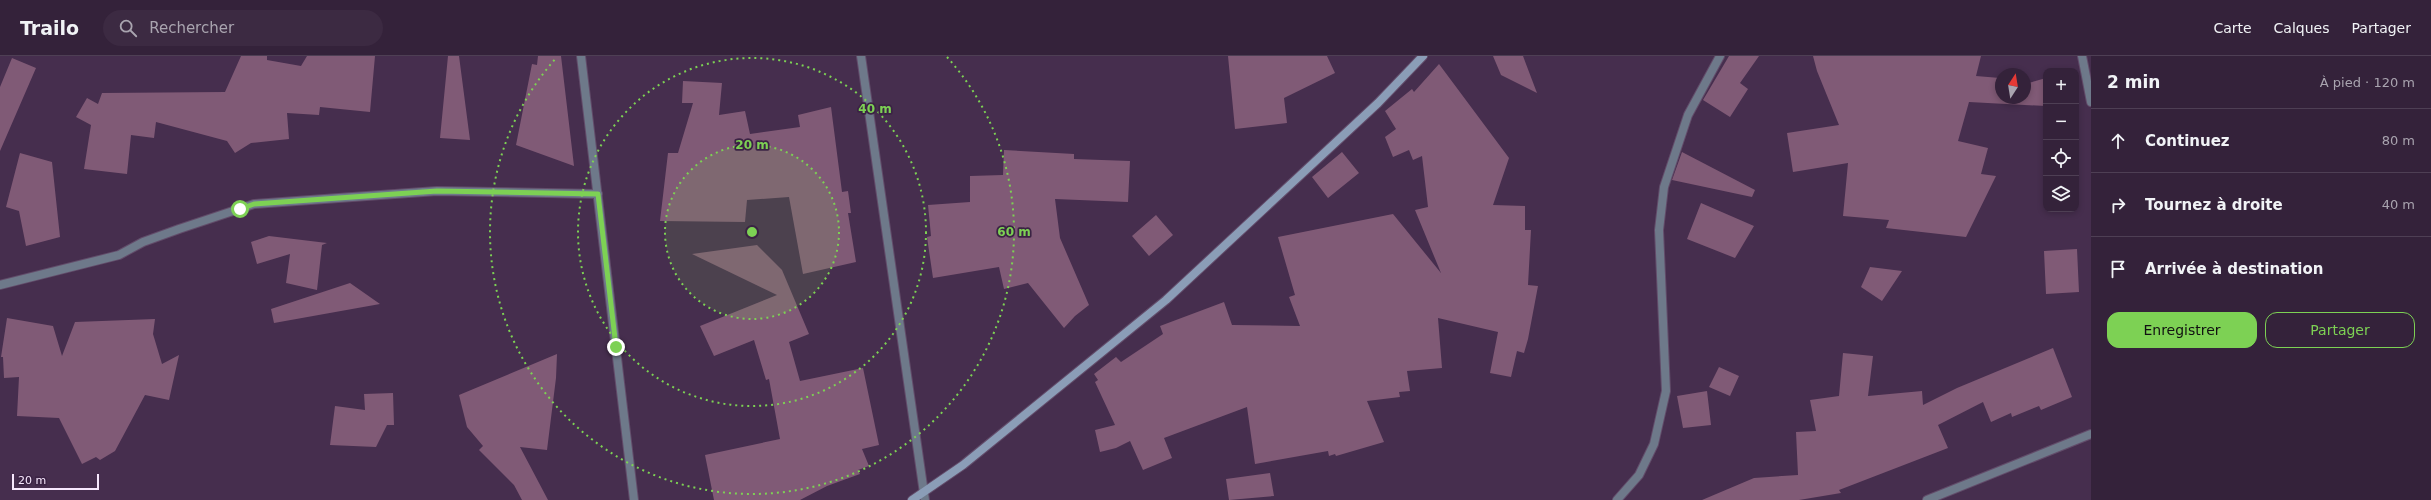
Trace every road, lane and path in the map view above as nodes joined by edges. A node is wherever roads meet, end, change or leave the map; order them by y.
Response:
1 (581, 56) edge
2 (861, 56) edge
3 (1423, 56) edge
4 (1720, 56) edge
5 (2082, 56) edge
6 (2091, 102) edge
7 (598, 194) junction
8 (0, 285) edge
9 (2091, 434) edge
10 (924, 497) edge
11 (634, 500) edge
12 (912, 500) edge
13 (1617, 500) edge
14 (1927, 500) edge

1 - 7 street
2 - 10 street
3 - 10 main road
4 - 13 street
5 - 6 street
7 - 8 street
7 - 11 street
9 - 14 street
10 - 12 main road

